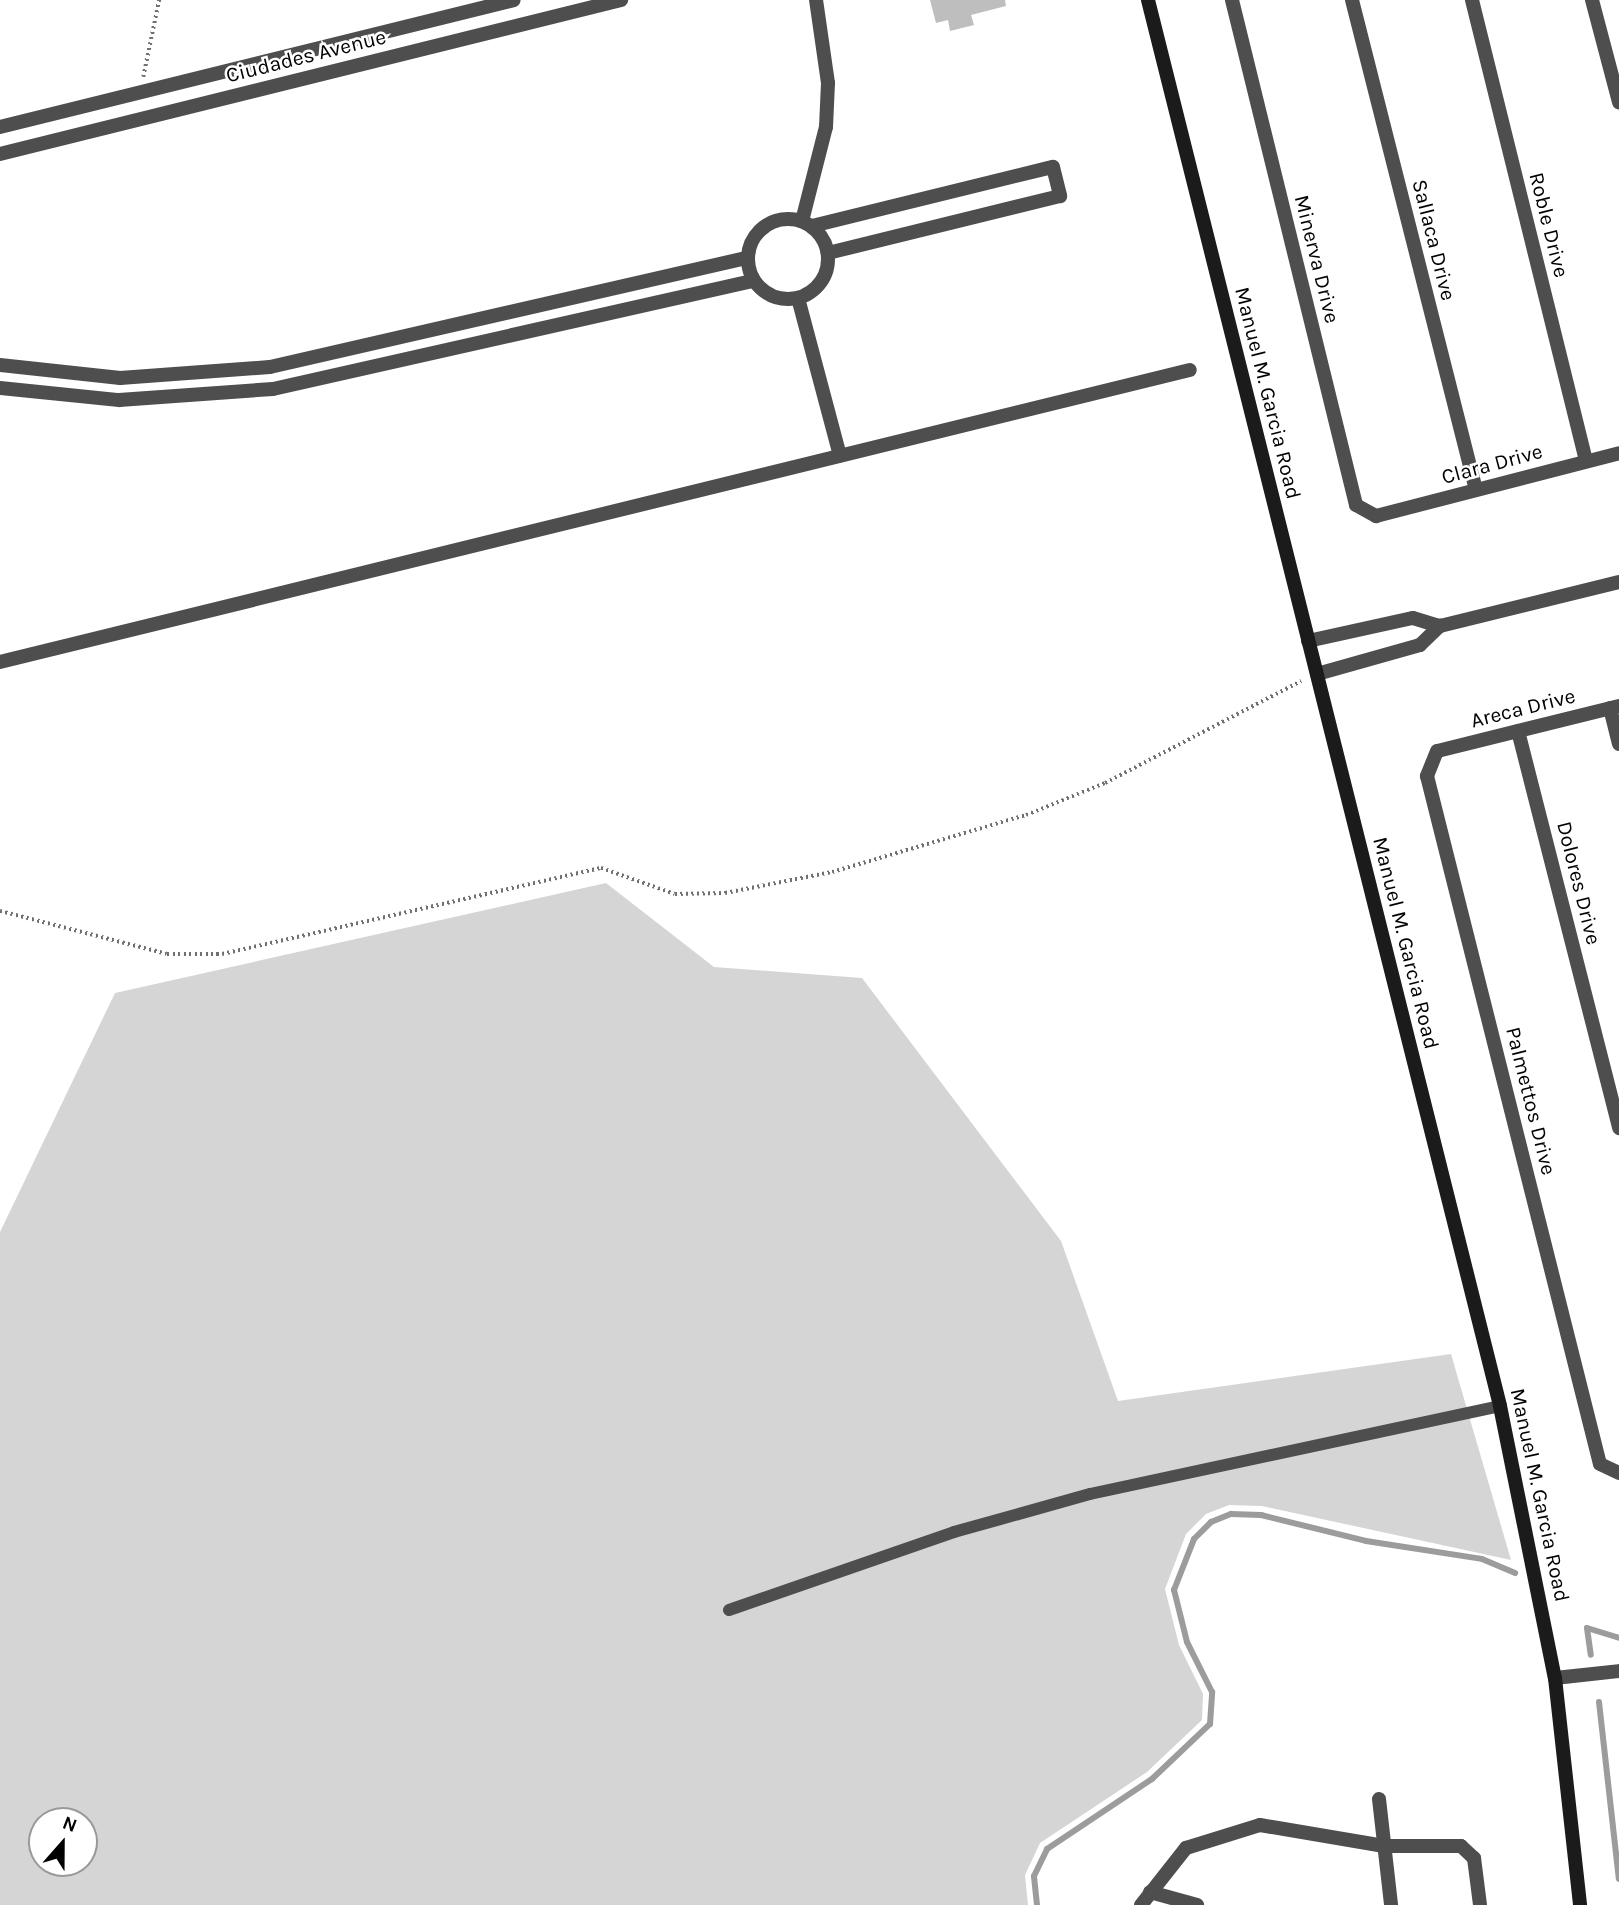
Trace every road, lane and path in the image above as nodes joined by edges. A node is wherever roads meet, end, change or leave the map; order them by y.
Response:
1 (159, 0) edge
2 (514, 0) edge
3 (621, 0) edge
4 (816, 0) edge
5 (1148, 0) edge
6 (1232, 0) edge
7 (1352, 0) edge
8 (1472, 0) edge
9 (1592, 0) edge
10 (142, 92) junction
11 (1619, 102) edge
12 (0, 127) edge
13 (0, 154) edge
14 (807, 224) junction
15 (828, 253) junction
16 (747, 258) junction
17 (754, 281) junction
18 (798, 299) junction
19 (343, 352) junction
20 (0, 365) edge
21 (1190, 370) dead end
22 (348, 374) junction
23 (0, 388) edge
24 (1619, 453) edge
25 (840, 456) junction
26 (1586, 461) junction
27 (1476, 490) junction
28 (1376, 516) joint
29 (1619, 582) edge
30 (1440, 626) junction
31 (1308, 641) junction
32 (0, 662) edge
33 (1317, 674) junction
34 (1614, 707) edge
35 (1518, 731) junction
36 (1619, 744) edge
37 (1437, 751) joint
38 (0, 911) edge
39 (1619, 1128) edge
40 (1500, 1406) junction
41 (1619, 1473) edge
42 (729, 1610) dead end
43 (1619, 1671) edge
44 (1555, 1678) junction
45 (1379, 1799) dead end
46 (1384, 1846) junction
47 (1150, 1892) junction
48 (1142, 1905) edge
49 (1197, 1905) edge
50 (1391, 1905) edge
51 (1480, 1905) edge
52 (1580, 1905) edge

1 - 10 path
2 - 10 street, Ciudades Avenue
3 - 13 street, Ciudades Avenue
4 - 14 street
5 - 31 main road, Manuel M. Garcia Road
6 - 28 street, Minerva Drive
7 - 27 street, Sallaca Drive
8 - 26 street, Roble Drive
9 - 11 street
10 - 12 street, Ciudades Avenue
14 - 15 street
14 - 15 street
14 - 16 street
15 - 18 street
16 - 17 street
16 - 19 street
17 - 18 street
17 - 22 street
18 - 25 street
19 - 20 street
19 - 22 street
21 - 25 street
22 - 23 street
24 - 26 street, Clara Drive
25 - 32 street
26 - 27 street, Clara Drive
27 - 28 street, Clara Drive
29 - 30 street
30 - 31 street
30 - 33 street
31 - 33 main road, Manuel M. Garcia Road
33 - 38 path
33 - 40 main road, Manuel M. Garcia Road
34 - 35 street, Areca Drive
34 - 36 street
35 - 37 street, Areca Drive
35 - 39 street, Dolores Drive
37 - 41 street, Palmettos Drive
40 - 42 lane
40 - 44 main road, Manuel M. Garcia Road
43 - 44 street
44 - 52 main road, Manuel M. Garcia Road
45 - 46 street
46 - 47 street
46 - 50 street
46 - 51 street
47 - 48 street
47 - 49 street

